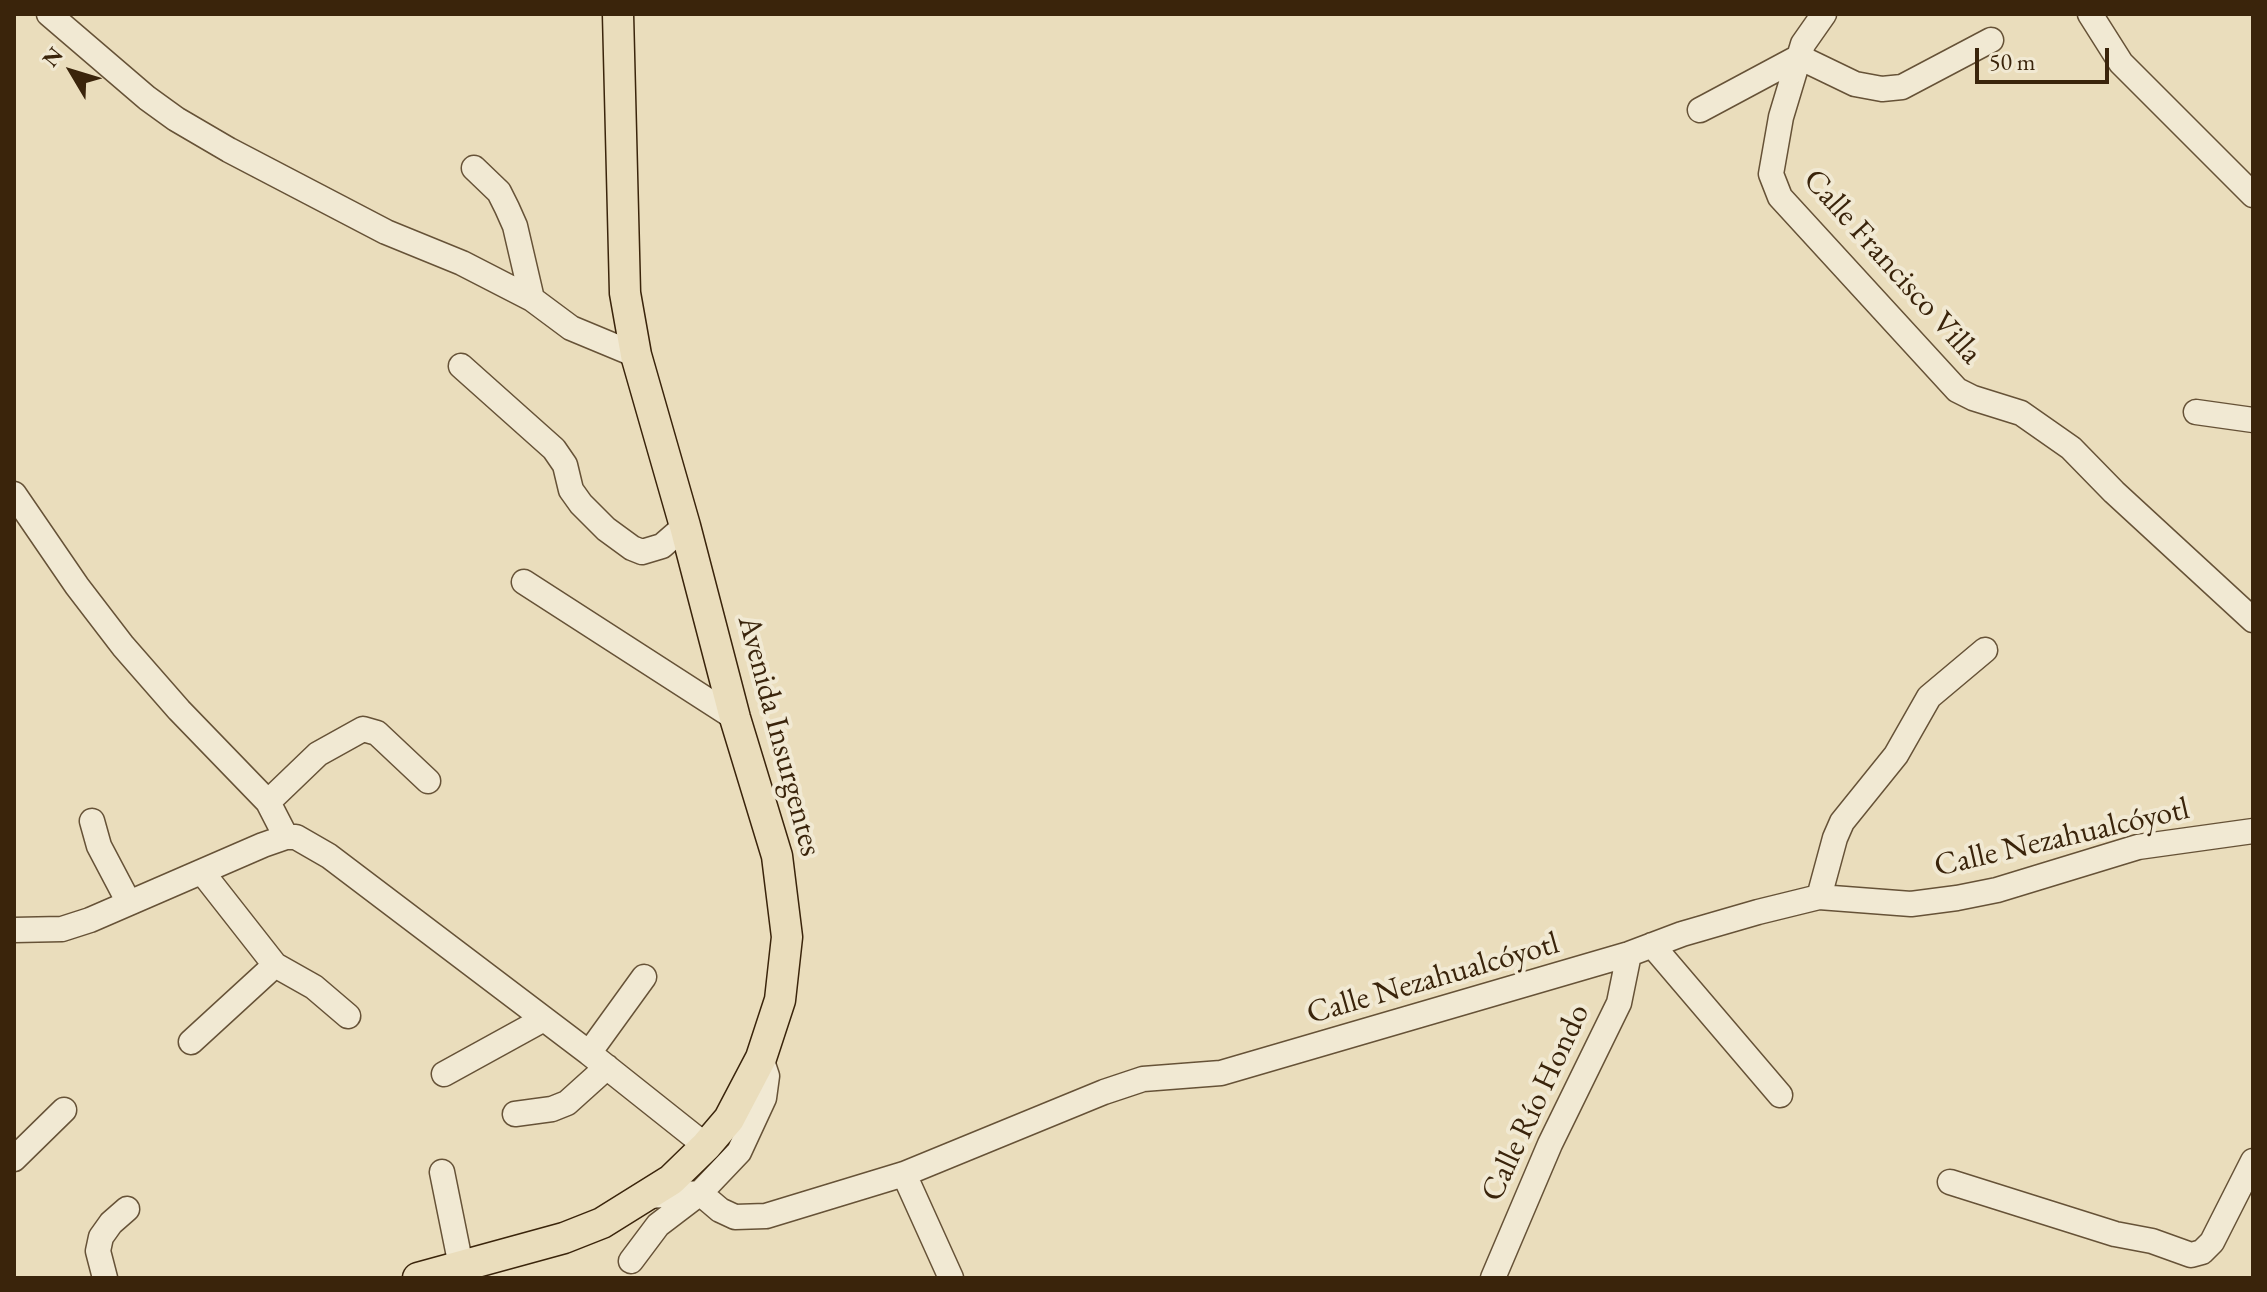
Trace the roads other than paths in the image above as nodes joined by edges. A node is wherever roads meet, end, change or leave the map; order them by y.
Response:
1 (49, 14) edge
2 (618, 14) edge
3 (1824, 14) edge
4 (2090, 14) edge
5 (1991, 40) dead end
6 (1799, 57) junction
7 (1700, 110) dead end
8 (474, 168) dead end
9 (2253, 195) edge
10 (532, 299) junction
11 (636, 355) junction
12 (461, 366) dead end
13 (2196, 412) dead end
14 (2253, 420) edge
15 (14, 494) edge
16 (685, 526) junction
17 (524, 582) dead end
18 (2253, 620) edge
19 (1985, 650) dead end
20 (735, 718) junction
21 (428, 781) dead end
22 (268, 802) junction
23 (92, 821) dead end
24 (2253, 831) edge
25 (286, 837) junction
26 (202, 872) junction
27 (1819, 897) junction
28 (129, 903) junction
29 (14, 930) edge
30 (1640, 950) junction
31 (275, 965) junction
32 (644, 977) dead end
33 (348, 1016) dead end
34 (544, 1019) junction
35 (191, 1042) dead end
36 (761, 1058) junction
37 (598, 1060) junction
38 (444, 1074) dead end
39 (1780, 1095) dead end
40 (64, 1110) dead end
41 (515, 1114) dead end
42 (706, 1146) junction
43 (14, 1159) edge
44 (2253, 1161) edge
45 (442, 1172) dead end
46 (904, 1174) junction
47 (1950, 1182) dead end
48 (700, 1193) junction
49 (647, 1196) junction
50 (127, 1209) dead end
51 (631, 1261) dead end
52 (461, 1266) junction
53 (105, 1278) edge
54 (418, 1278) edge
55 (951, 1278) edge
56 (1493, 1278) edge

1 - 10 street
2 - 11 main road, Avenida Insurgentes
3 - 6 street, Calle Francisco Villa
4 - 9 street
5 - 6 street
6 - 7 street
6 - 18 street, Calle Francisco Villa
8 - 10 street
10 - 11 street
11 - 16 main road, Avenida Insurgentes
12 - 16 street
13 - 14 street
15 - 22 street
16 - 20 main road, Avenida Insurgentes
17 - 20 street
19 - 27 street
20 - 36 main road, Avenida Insurgentes
21 - 22 street
22 - 25 street
23 - 28 street
24 - 27 street, Calle Nezahualcóyotl
25 - 26 street
25 - 34 street
26 - 28 street
26 - 31 street
27 - 30 street, Calle Nezahualcóyotl
28 - 29 street
30 - 39 street
30 - 46 street, Calle Nezahualcóyotl
30 - 56 street, Calle Río Hondo
31 - 33 street
31 - 35 street
32 - 37 street
34 - 37 street
34 - 38 street
36 - 42 main road, Avenida Insurgentes
36 - 48 street
37 - 41 street
37 - 42 street
40 - 43 street
42 - 49 main road, Avenida Insurgentes
44 - 47 street
45 - 52 street
46 - 48 street, Calle Nezahualcóyotl
46 - 55 street
48 - 49 street
48 - 51 street
49 - 52 main road, Avenida Insurgentes
50 - 53 street
52 - 54 main road, Avenida Insurgentes

